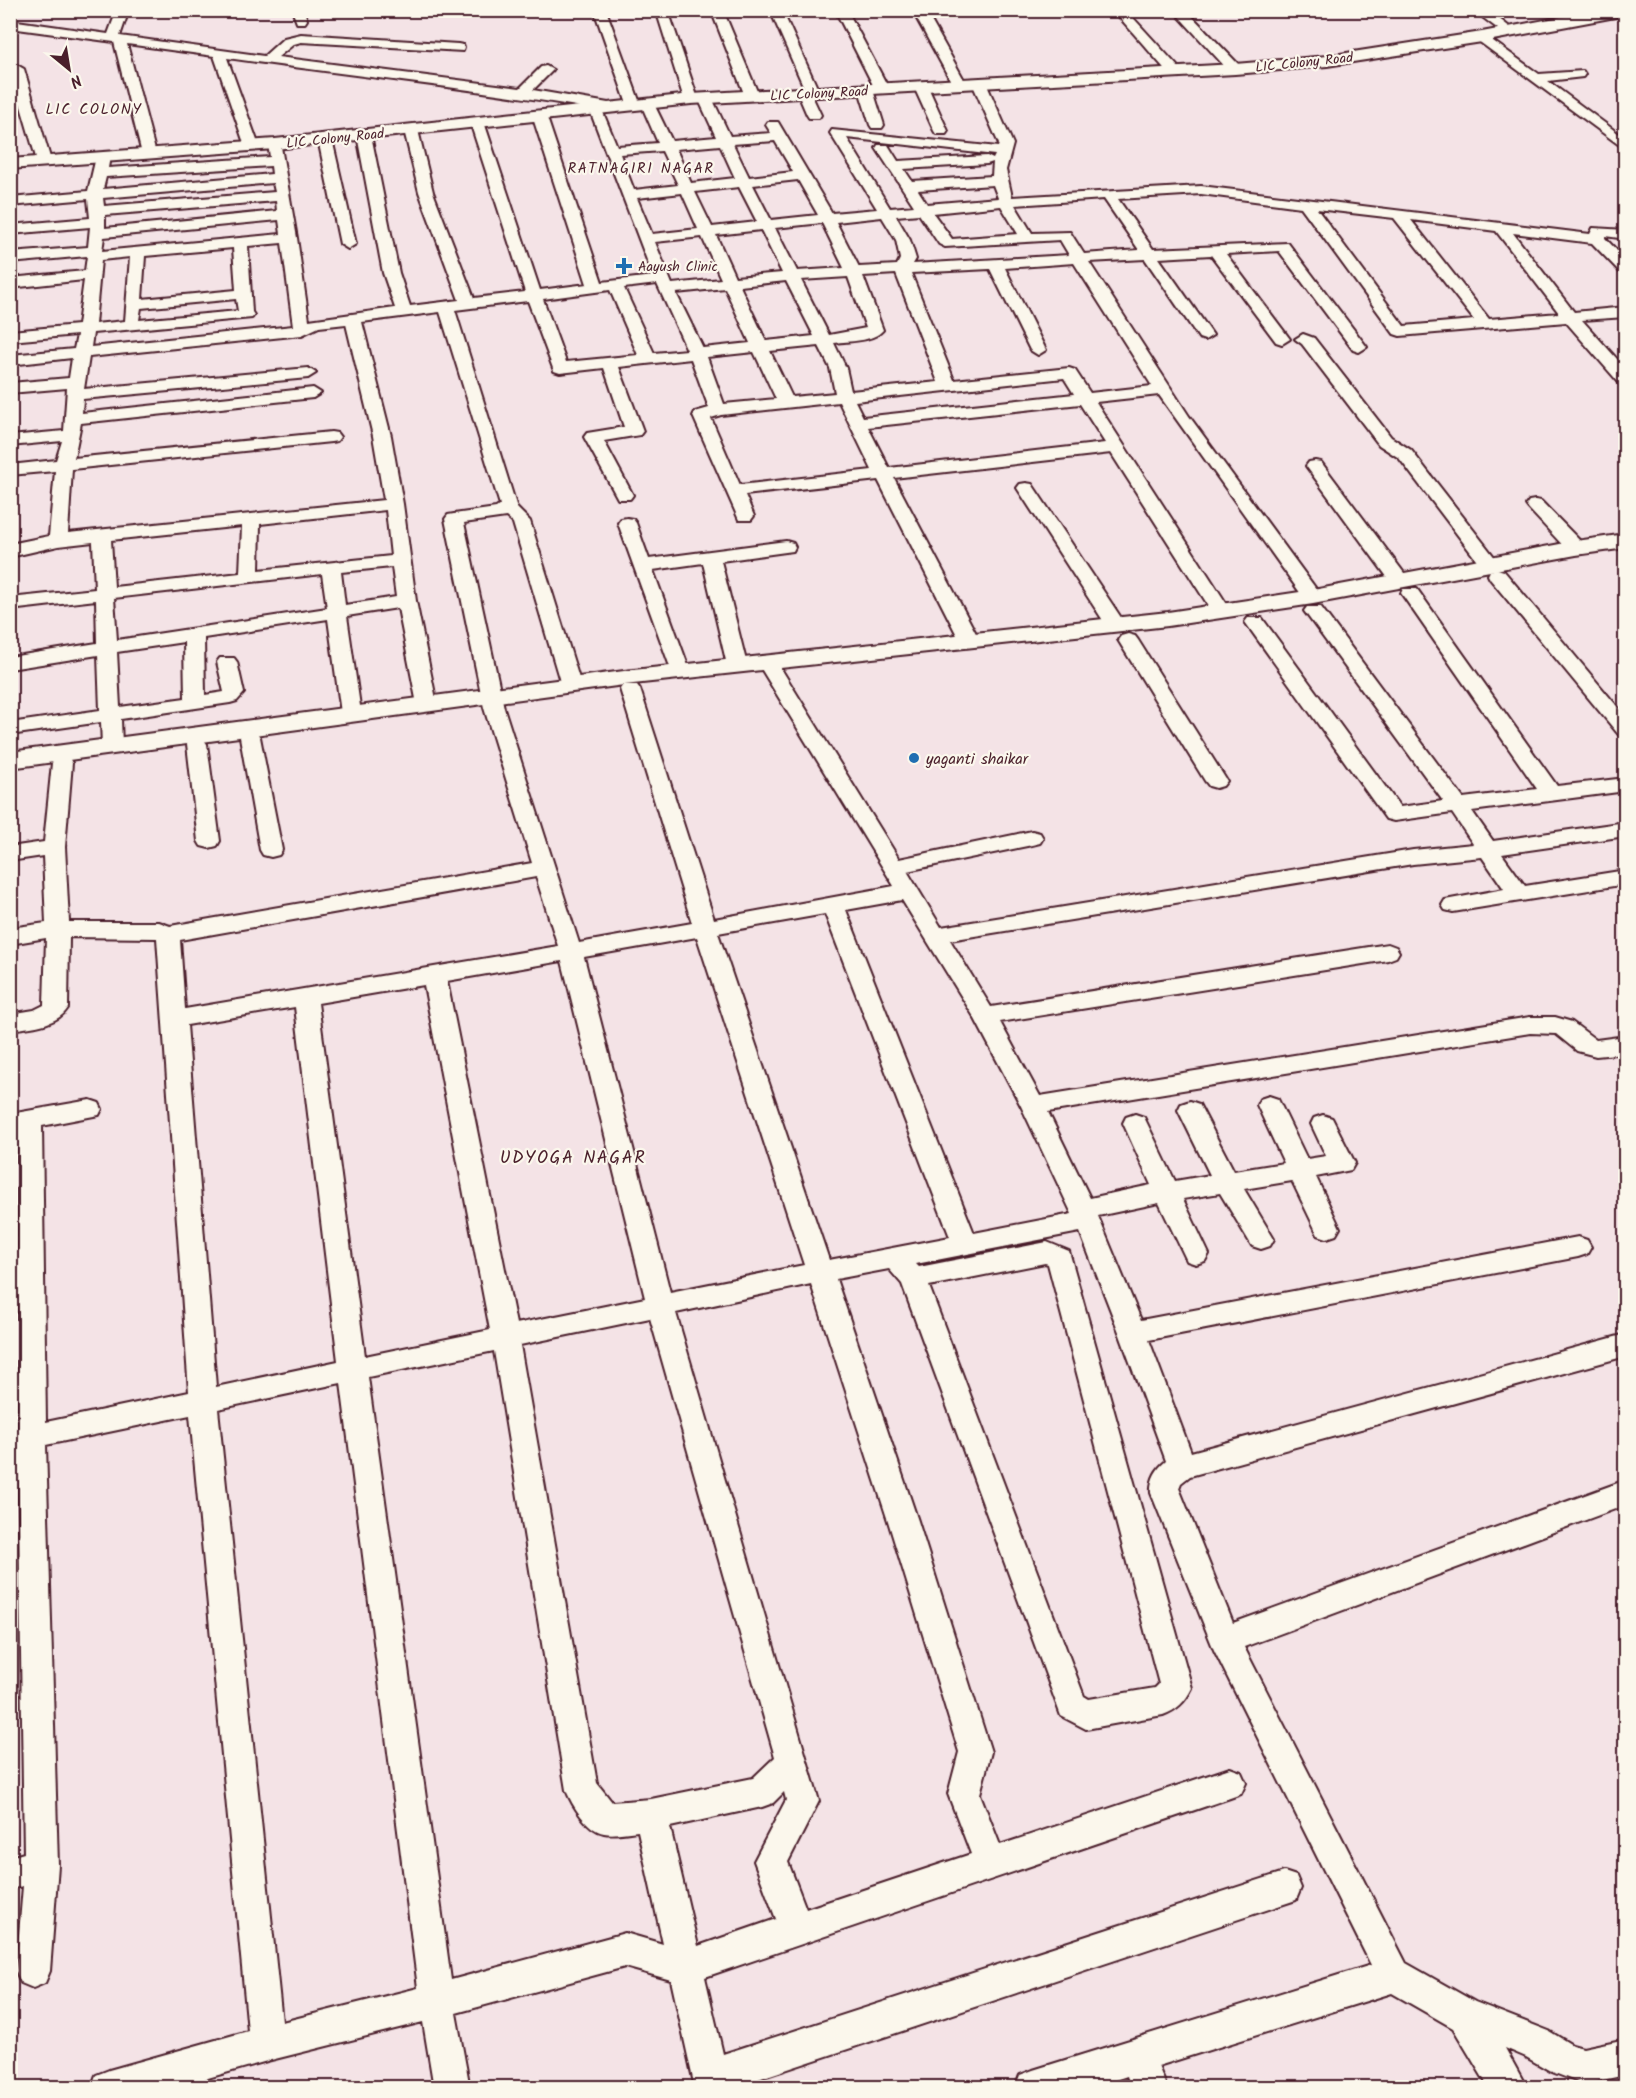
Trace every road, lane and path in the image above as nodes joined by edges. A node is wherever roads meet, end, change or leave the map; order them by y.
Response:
1 (123, 10) edge
2 (600, 10) edge
3 (662, 10) edge
4 (717, 10) edge
5 (776, 10) edge
6 (841, 10) edge
7 (918, 10) edge
8 (1119, 10) edge
9 (1179, 10) edge
10 (1479, 10) edge
11 (1625, 10) edge
12 (10, 24) edge
13 (1510, 32) junction
14 (1482, 37) junction
15 (117, 39) junction
16 (458, 48) dead end
17 (219, 53) junction
18 (267, 60) junction
19 (18, 69) dead end
20 (1234, 69) junction
21 (546, 70) dead end
22 (1175, 72) junction
23 (1578, 74) dead end
24 (1536, 78) junction
25 (979, 83) junction
26 (960, 85) junction
27 (921, 87) junction
28 (874, 90) junction
29 (523, 93) junction
30 (809, 94) junction
31 (752, 96) junction
32 (698, 99) junction
33 (640, 103) junction
34 (602, 108) junction
35 (539, 115) junction
36 (814, 115) dead end
37 (477, 122) junction
38 (877, 124) dead end
39 (411, 130) junction
40 (941, 132) dead end
41 (364, 135) junction
42 (325, 139) junction
43 (725, 141) junction
44 (252, 146) junction
45 (667, 146) junction
46 (1626, 146) edge
47 (883, 148) dead end
48 (612, 151) junction
49 (276, 152) junction
50 (149, 154) junction
51 (1000, 156) junction
52 (44, 161) junction
53 (10, 164) edge
54 (102, 165) junction
55 (895, 165) junction
56 (802, 175) junction
57 (280, 178) junction
58 (1000, 180) junction
59 (1036, 181) dead end
60 (744, 182) junction
61 (909, 186) junction
62 (687, 188) junction
63 (95, 194) junction
64 (629, 195) junction
65 (1108, 195) junction
66 (283, 196) junction
67 (1046, 198) junction
68 (1005, 201) junction
69 (10, 202) edge
70 (1305, 202) junction
71 (923, 209) junction
72 (886, 212) junction
73 (1398, 214) junction
74 (286, 215) junction
75 (827, 218) junction
76 (97, 222) junction
77 (766, 226) junction
78 (1501, 228) junction
79 (10, 230) edge
80 (707, 232) junction
81 (1626, 235) edge
82 (290, 238) junction
83 (1028, 238) junction
84 (646, 239) junction
85 (1597, 239) junction
86 (240, 242) junction
87 (348, 243) dead end
88 (1216, 251) junction
89 (138, 252) junction
90 (94, 253) junction
91 (1147, 254) junction
92 (10, 258) edge
93 (1078, 258) junction
94 (995, 263) junction
95 (902, 269) junction
96 (1626, 270) edge
97 (854, 272) junction
98 (92, 276) junction
99 (793, 276) junction
100 (731, 283) junction
101 (10, 284) edge
102 (665, 284) junction
103 (615, 285) junction
104 (596, 288) junction
105 (244, 294) junction
106 (534, 295) junction
107 (133, 304) junction
108 (457, 305) junction
109 (404, 312) junction
110 (1626, 312) edge
111 (246, 315) junction
112 (1570, 317) junction
113 (352, 318) junction
114 (1485, 324) junction
115 (131, 325) junction
116 (86, 328) junction
117 (302, 330) junction
118 (1205, 335) dead end
119 (10, 336) edge
120 (248, 336) junction
121 (1282, 339) dead end
122 (1303, 339) dead end
123 (825, 340) junction
124 (760, 346) junction
125 (1359, 346) dead end
126 (1038, 351) dead end
127 (697, 353) junction
128 (81, 354) junction
129 (648, 358) junction
130 (10, 360) edge
131 (610, 363) junction
132 (308, 373) dead end
133 (1626, 380) edge
134 (948, 385) junction
135 (10, 388) edge
136 (76, 388) junction
137 (1162, 390) junction
138 (313, 393) dead end
139 (844, 396) junction
140 (1084, 399) junction
141 (786, 402) junction
142 (718, 411) junction
143 (857, 423) junction
144 (73, 427) junction
145 (331, 437) dead end
146 (10, 441) edge
147 (1114, 447) junction
148 (64, 464) junction
149 (1315, 466) dead end
150 (10, 470) edge
151 (884, 474) junction
152 (1026, 488) dead end
153 (734, 491) junction
154 (624, 495) dead end
155 (394, 504) junction
156 (1534, 504) dead end
157 (508, 509) junction
158 (745, 516) dead end
159 (251, 520) junction
160 (627, 523) dead end
161 (102, 535) junction
162 (58, 540) junction
163 (1626, 541) edge
164 (786, 547) dead end
165 (1576, 548) junction
166 (10, 552) edge
167 (1626, 554) edge
168 (711, 557) junction
169 (401, 560) junction
170 (642, 566) junction
171 (332, 569) junction
172 (1493, 569) junction
173 (249, 578) junction
174 (1406, 587) junction
175 (105, 594) junction
176 (406, 601) junction
177 (10, 604) edge
178 (1313, 604) junction
179 (337, 612) junction
180 (1222, 612) junction
181 (1255, 622) junction
182 (1122, 633) junction
183 (194, 634) junction
184 (970, 642) junction
185 (107, 648) junction
186 (227, 662) dead end
187 (10, 663) edge
188 (737, 665) junction
189 (770, 668) junction
190 (680, 671) junction
191 (571, 685) junction
192 (630, 689) junction
193 (493, 702) junction
194 (195, 703) junction
195 (427, 704) junction
196 (351, 713) junction
197 (110, 716) junction
198 (10, 729) edge
199 (1626, 731) edge
200 (250, 737) junction
201 (197, 744) junction
202 (112, 746) junction
203 (10, 760) edge
204 (62, 764) junction
205 (10, 770) edge
206 (1215, 781) dead end
207 (1622, 790) edge
208 (1551, 793) junction
209 (1457, 805) junction
210 (1626, 829) edge
211 (1032, 838) dead end
212 (209, 841) dead end
213 (54, 847) junction
214 (1489, 849) junction
215 (271, 850) dead end
216 (10, 854) edge
217 (894, 867) junction
218 (546, 868) junction
219 (1626, 877) edge
220 (909, 891) junction
221 (1519, 894) junction
222 (832, 904) junction
223 (1453, 905) dead end
224 (705, 927) junction
225 (58, 929) junction
226 (168, 934) junction
227 (936, 935) junction
228 (10, 936) edge
229 (571, 952) junction
230 (1388, 952) dead end
231 (434, 975) junction
232 (305, 996) junction
233 (985, 1016) junction
234 (173, 1019) junction
235 (10, 1022) edge
236 (1626, 1044) edge
237 (1269, 1105) dead end
238 (1033, 1106) junction
239 (90, 1109) dead end
240 (1190, 1110) dead end
241 (20, 1121) edge
242 (1135, 1123) dead end
243 (1323, 1124) dead end
244 (1301, 1170) junction
245 (1227, 1183) junction
246 (1165, 1192) junction
247 (1086, 1215) junction
248 (1327, 1228) dead end
249 (1261, 1239) dead end
250 (965, 1243) junction
251 (1578, 1247) dead end
252 (1196, 1254) dead end
253 (894, 1257) junction
254 (819, 1272) junction
255 (913, 1279) junction
256 (660, 1305) junction
257 (1133, 1332) junction
258 (505, 1337) junction
259 (1626, 1345) edge
260 (352, 1368) junction
261 (203, 1400) junction
262 (21, 1438) edge
263 (1182, 1466) junction
264 (1626, 1492) edge
265 (1225, 1640) junction
266 (792, 1762) junction
267 (1230, 1783) dead end
268 (651, 1815) junction
269 (991, 1864) junction
270 (26, 1869) edge
271 (1284, 1888) dead end
272 (797, 1929) junction
273 (685, 1967) junction
274 (33, 1971) dead end
275 (1394, 1976) junction
276 (437, 2001) junction
277 (1465, 2016) junction
278 (267, 2043) junction
279 (1136, 2054) junction
280 (1626, 2057) edge
281 (712, 2082) edge
282 (109, 2088) edge
283 (452, 2088) edge
284 (1034, 2088) edge
285 (1149, 2088) edge
286 (1509, 2088) edge

1 - 15 street
2 - 33 street
3 - 32 street
4 - 31 street
5 - 30 street
6 - 28 street
7 - 26 street
8 - 22 street
9 - 20 street
10 - 13 street
11 - 13 main road, LIC Colony Road
12 - 15 street
13 - 14 main road, LIC Colony Road
14 - 20 main road, LIC Colony Road
14 - 24 street
15 - 17 street
15 - 50 street
16 - 18 street
17 - 18 street
17 - 44 street
18 - 29 street
19 - 52 street
20 - 22 main road, LIC Colony Road
21 - 29 street
22 - 25 main road, LIC Colony Road
23 - 24 street
24 - 46 street
25 - 26 main road, LIC Colony Road
25 - 51 street
26 - 27 main road, LIC Colony Road
27 - 28 main road, LIC Colony Road
27 - 40 street
28 - 30 main road, LIC Colony Road
28 - 38 street
29 - 34 street
30 - 31 main road, LIC Colony Road
30 - 36 street
31 - 32 main road, LIC Colony Road
32 - 33 main road, LIC Colony Road
32 - 43 street
33 - 34 main road, LIC Colony Road
33 - 45 street
34 - 35 main road, LIC Colony Road
34 - 48 street
35 - 37 main road, LIC Colony Road
35 - 104 street
37 - 39 main road, LIC Colony Road
37 - 106 street
39 - 41 main road, LIC Colony Road
39 - 108 street
41 - 42 main road, LIC Colony Road
41 - 109 street
42 - 49 main road, LIC Colony Road
42 - 87 street
43 - 45 street
43 - 56 street
43 - 60 street
44 - 49 main road, LIC Colony Road
44 - 50 main road, LIC Colony Road
45 - 48 street
45 - 62 street
47 - 55 street
48 - 64 street
49 - 54 street
49 - 57 street
50 - 54 main road, LIC Colony Road
51 - 55 street
51 - 58 street
51 - 72 street
52 - 53 main road, LIC Colony Road
52 - 54 main road, LIC Colony Road
54 - 63 street
55 - 61 street
56 - 60 street
56 - 75 street
57 - 63 street
57 - 66 street
58 - 61 street
58 - 68 street
59 - 67 street
60 - 62 street
60 - 77 street
61 - 71 street
62 - 64 street
62 - 80 street
63 - 69 street
63 - 76 street
64 - 84 street
65 - 67 street
65 - 70 street
65 - 91 street
66 - 74 street
66 - 76 street
67 - 68 street
68 - 71 street
68 - 83 street
70 - 73 street
70 - 114 street
71 - 72 street
71 - 83 street
72 - 75 street
72 - 95 street
73 - 78 street
73 - 114 street
74 - 76 street
74 - 82 street
75 - 77 street
75 - 97 street
76 - 79 street
76 - 90 street
77 - 80 street
77 - 99 street
78 - 85 street
78 - 112 street
80 - 84 street
80 - 100 street
81 - 85 street
82 - 86 street
82 - 117 street
83 - 93 street
84 - 102 street
85 - 96 street
86 - 89 street
86 - 105 street
88 - 91 street
88 - 121 street
88 - 125 street
89 - 90 street
89 - 107 street
90 - 92 street
90 - 98 street
91 - 93 street
91 - 118 street
93 - 94 street
93 - 137 street
94 - 95 street
94 - 126 street
95 - 97 street
95 - 134 street
97 - 99 street
97 - 123 street
98 - 101 street
98 - 116 street
99 - 100 street
99 - 123 street
100 - 102 street
100 - 124 street
102 - 103 street
102 - 127 street
103 - 104 street
103 - 129 street
104 - 106 street
105 - 107 street
105 - 111 street
106 - 108 street
106 - 131 street
107 - 115 street
108 - 109 street
108 - 157 street
109 - 113 street
110 - 112 street
111 - 115 street
111 - 120 street
112 - 114 street
112 - 133 street
113 - 117 street
113 - 155 street
115 - 116 street
116 - 119 street
116 - 128 street
117 - 120 street
120 - 128 street
122 - 172 street
123 - 124 street
123 - 139 street
124 - 127 street
124 - 141 street
127 - 129 street
127 - 142 street
128 - 130 street
128 - 136 street
129 - 131 street
131 - 154 street
132 - 136 street
134 - 139 street
134 - 140 street
135 - 136 street
136 - 144 street
137 - 140 street
137 - 178 street
138 - 144 street
139 - 141 street
139 - 143 street
140 - 143 street
140 - 147 street
141 - 142 street
142 - 153 street
143 - 151 street
144 - 146 street
144 - 148 street
145 - 148 street
147 - 151 street
147 - 180 street
148 - 150 street
148 - 162 street
149 - 174 street
151 - 153 street
151 - 184 street
152 - 182 street
153 - 158 street
155 - 159 street
155 - 169 street
156 - 165 street
157 - 191 street
157 - 193 street
159 - 161 street
159 - 173 street
160 - 170 street
161 - 162 street
161 - 175 street
162 - 166 street
163 - 165 main road
164 - 168 street
165 - 172 main road
167 - 172 main road
168 - 170 street
168 - 188 street
169 - 171 street
169 - 176 street
170 - 190 street
171 - 173 street
171 - 179 street
172 - 174 main road
172 - 199 street
173 - 175 street
174 - 178 main road
174 - 208 street
175 - 177 street
175 - 185 street
176 - 179 street
176 - 195 street
178 - 180 main road
178 - 181 main road
178 - 209 street
179 - 183 street
179 - 196 street
180 - 182 main road
181 - 182 main road
181 - 209 street
182 - 184 main road
182 - 189 main road
182 - 206 street
183 - 185 street
183 - 194 street
184 - 189 main road
185 - 187 street
185 - 197 street
186 - 194 street
188 - 189 main road
188 - 190 main road
189 - 192 main road
189 - 217 street
190 - 191 main road
191 - 193 main road
192 - 193 main road
192 - 224 street
193 - 195 main road
193 - 200 main road
193 - 218 street
194 - 197 street
195 - 196 main road
196 - 202 main road
197 - 198 street
197 - 202 street
200 - 201 main road
200 - 215 street
201 - 204 main road
201 - 212 street
202 - 203 main road
204 - 205 main road
204 - 213 street
207 - 208 street
208 - 209 street
209 - 214 street
210 - 214 street
211 - 217 street
213 - 216 street
213 - 225 street
214 - 221 street
214 - 227 street
217 - 220 street
218 - 226 street
218 - 229 street
219 - 221 street
220 - 222 street
220 - 227 street
221 - 223 street
222 - 224 street
222 - 250 street
224 - 229 street
224 - 254 street
225 - 226 street
225 - 228 street
225 - 235 street
226 - 234 street
227 - 233 street
229 - 231 street
229 - 256 street
230 - 233 street
231 - 232 street
231 - 258 street
232 - 234 street
232 - 260 street
233 - 238 street
234 - 261 street
236 - 238 street
237 - 244 street
238 - 247 street
239 - 241 street
240 - 245 street
241 - 262 street
242 - 246 street
243 - 244 street
244 - 245 street
244 - 248 street
245 - 246 street
245 - 249 street
246 - 247 street
246 - 252 street
247 - 250 street
247 - 257 street
250 - 253 street
251 - 257 street
253 - 254 street
253 - 255 street
254 - 256 street
254 - 269 street
255 - 255 street
256 - 258 street
256 - 266 street
257 - 263 street
258 - 260 street
258 - 268 street
259 - 263 street
260 - 261 street
260 - 276 street
261 - 262 street
261 - 278 street
262 - 270 street
263 - 265 street
264 - 265 street
265 - 275 street
266 - 268 street
266 - 272 street
267 - 269 street
268 - 273 street
269 - 272 street
270 - 274 street
271 - 281 street
272 - 273 street
273 - 276 street
273 - 281 street
275 - 277 street
275 - 279 street
276 - 278 street
276 - 283 street
277 - 280 street
277 - 286 street
278 - 282 street
279 - 284 street
279 - 285 street

